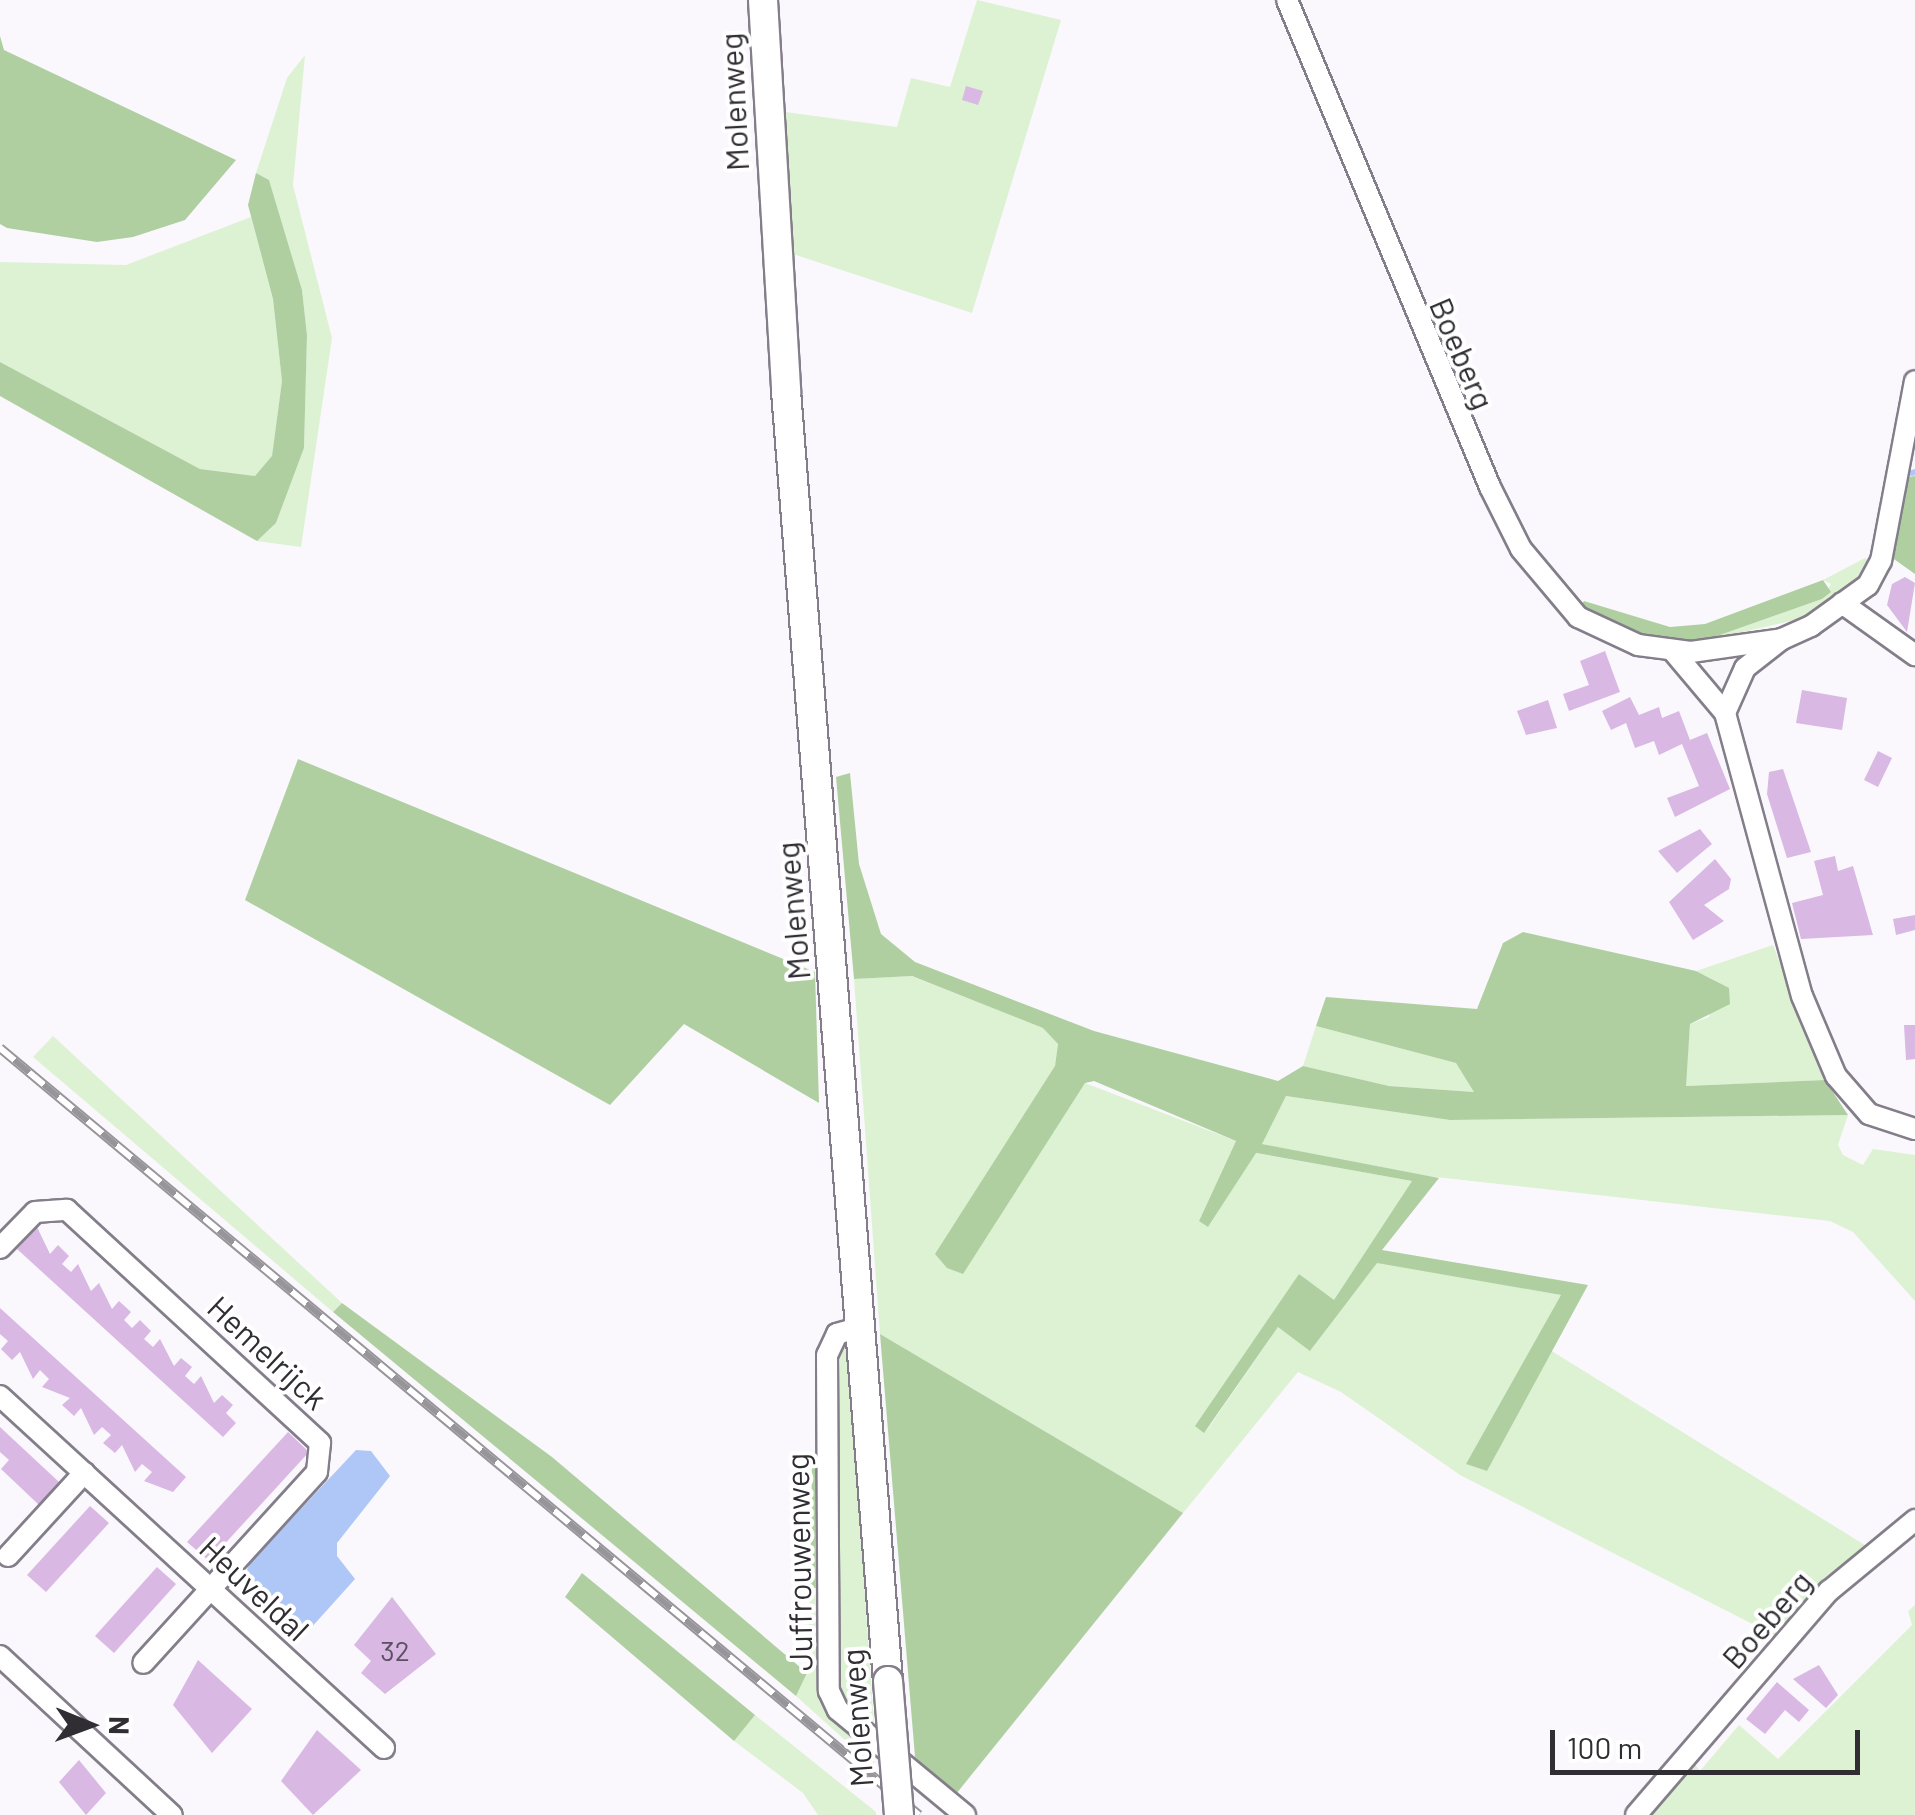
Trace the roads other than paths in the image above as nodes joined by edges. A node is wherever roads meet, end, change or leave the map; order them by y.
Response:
1 (764, 0) edge
2 (1287, 0) edge
3 (1915, 381) edge
4 (1842, 603) junction
5 (1782, 640) junction
6 (1672, 650) junction
7 (1915, 655) edge
8 (1725, 713) junction
9 (1915, 1128) edge
10 (0, 1248) edge
11 (860, 1327) junction
12 (0, 1396) edge
13 (84, 1473) junction
14 (1915, 1520) edge
15 (8, 1556) dead end
16 (212, 1588) junction
17 (0, 1656) edge
18 (144, 1663) dead end
19 (384, 1748) dead end
20 (172, 1815) edge
21 (899, 1815) edge
22 (965, 1815) edge
23 (1636, 1815) edge

1 - 11 main road, Molenweg
2 - 6 street, Boeberg
3 - 4 street, Boeberg
4 - 5 street, Boeberg
4 - 7 street
5 - 6 street, Boeberg
5 - 8 street, Boeberg
6 - 8 street
8 - 9 street
10 - 16 street, Hemelrijck
11 - 21 main road, Molenweg, bridge
11 - 22 street, Juffrouwenweg
12 - 13 street, Heuveldal
13 - 15 street
13 - 16 street, Heuveldal
14 - 23 street, Boeberg
16 - 18 street, Hemelrijck
16 - 19 street, Heuveldal
17 - 20 street

